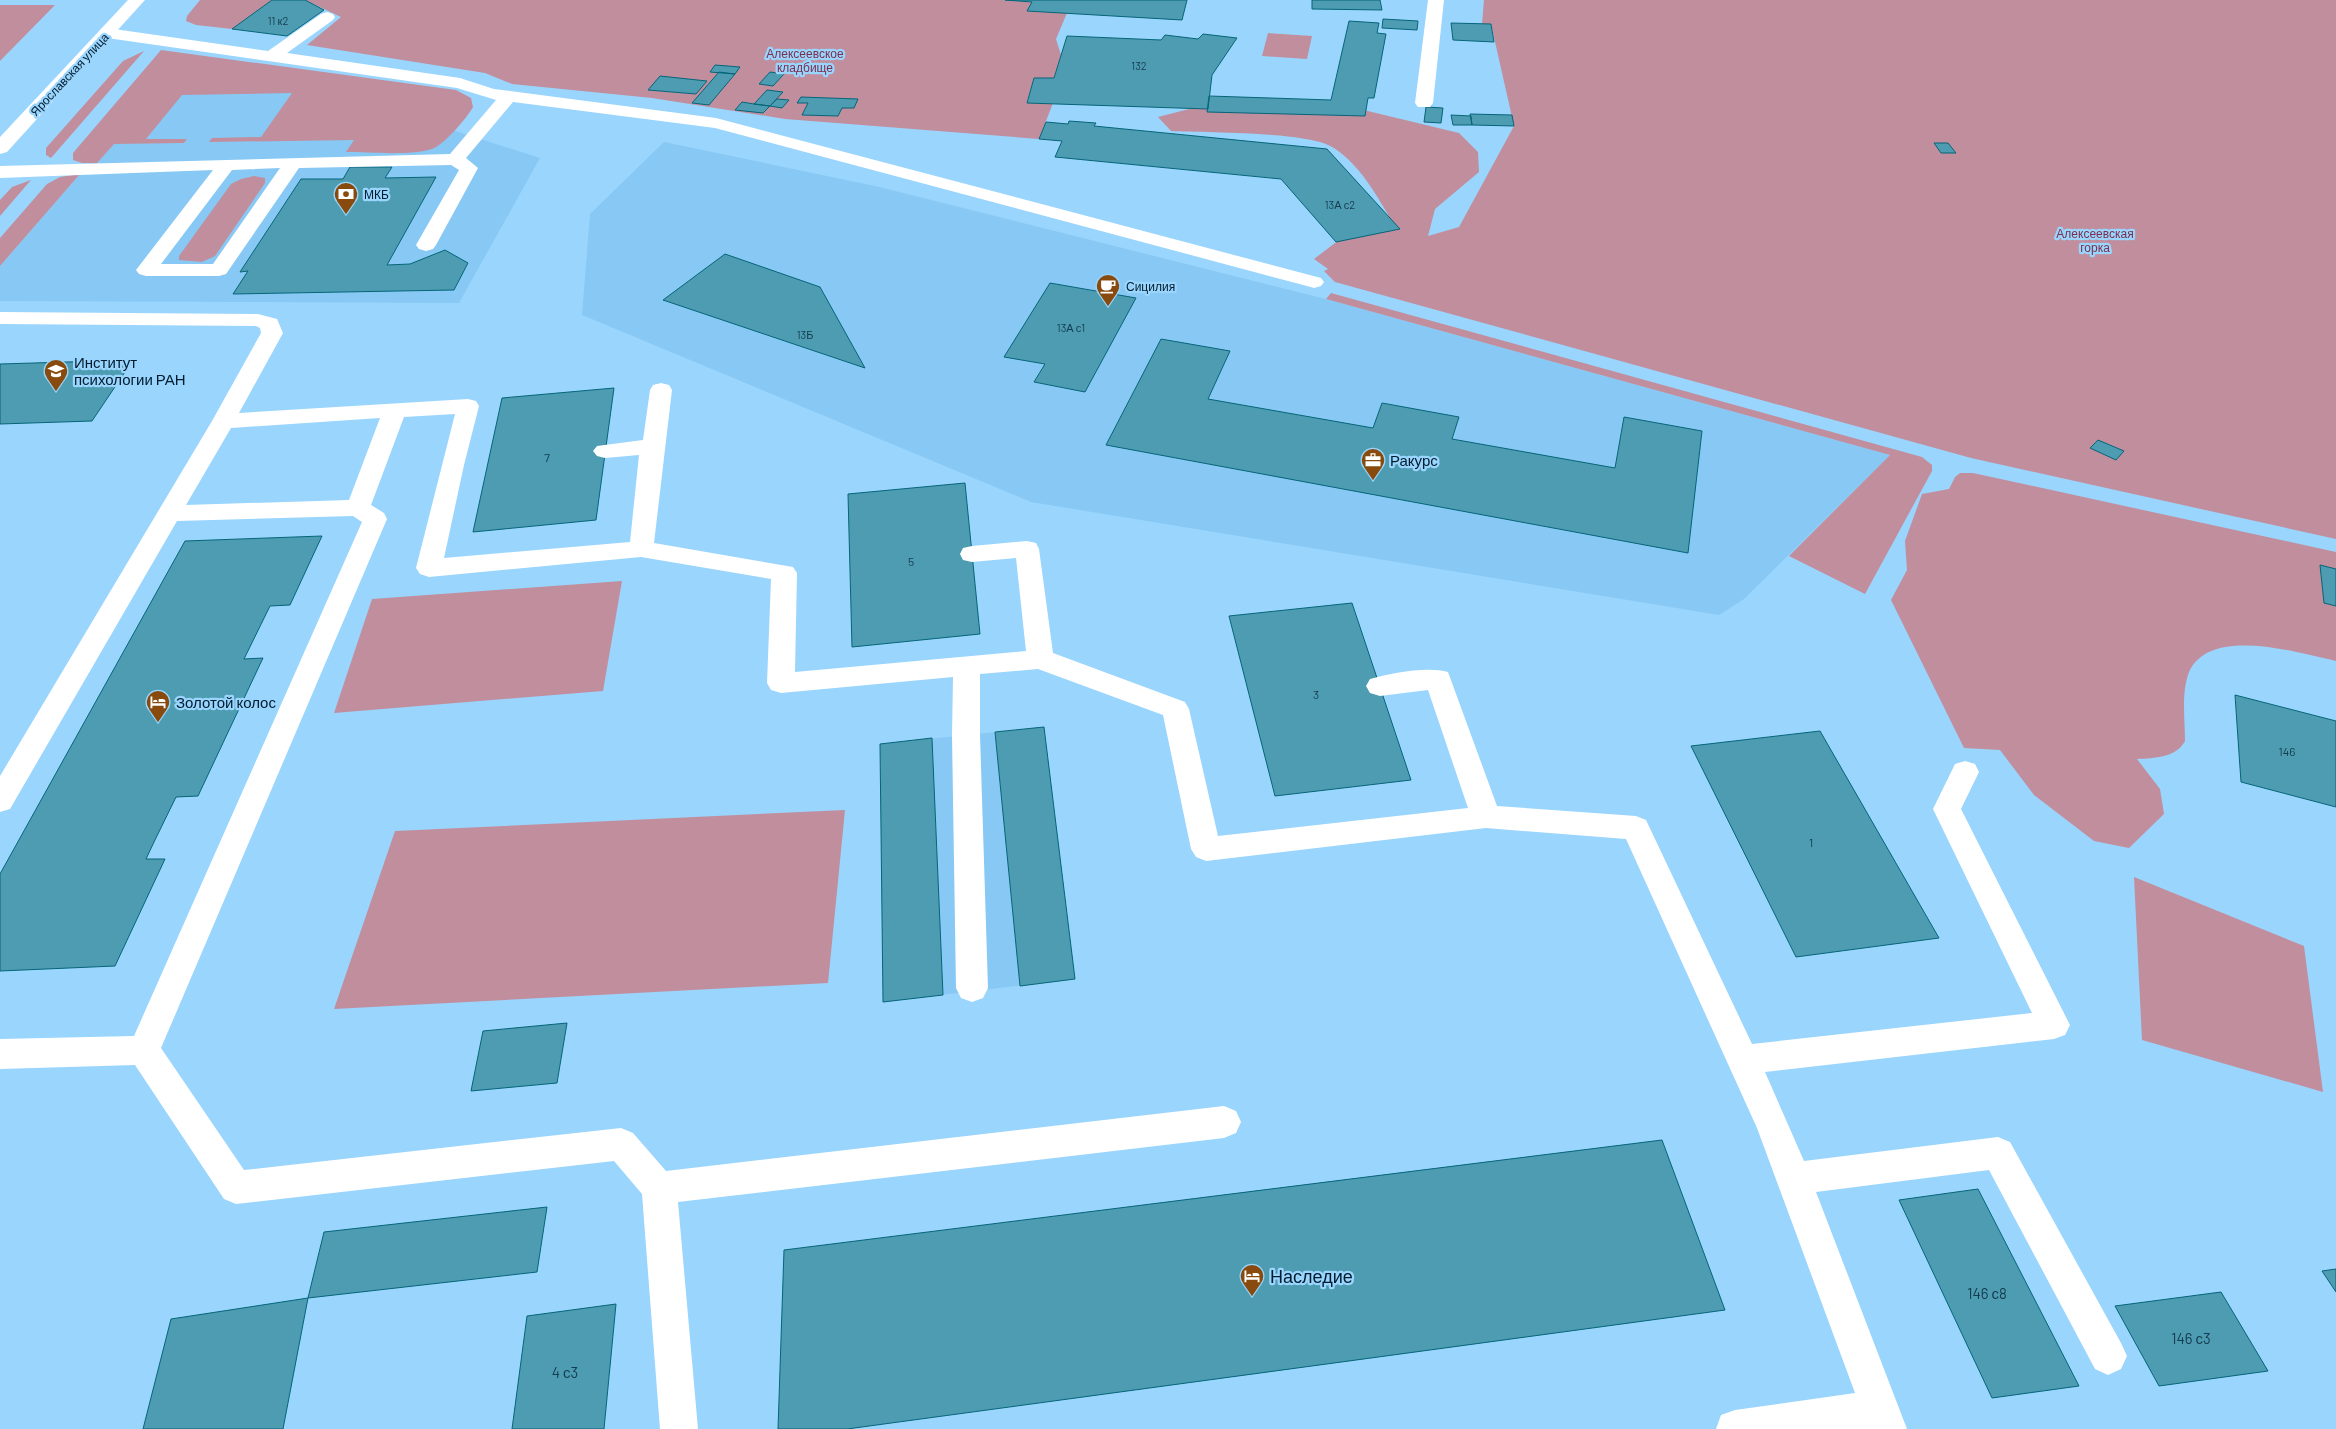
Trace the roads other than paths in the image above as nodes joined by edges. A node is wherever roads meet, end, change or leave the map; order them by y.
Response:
1 (137, 0) edge
2 (1436, 0) edge
3 (327, 18) dead end
4 (107, 33) junction
5 (272, 56) junction
6 (509, 96) junction
7 (1424, 103) dead end
8 (0, 148) edge
9 (455, 159) junction
10 (294, 162) junction
11 (227, 164) junction
12 (0, 172) edge
13 (426, 245) dead end
14 (1314, 282) dead end
15 (0, 318) edge
16 (661, 390) dead end
17 (394, 412) junction
18 (223, 421) junction
19 (605, 451) dead end
20 (358, 508) junction
21 (169, 513) junction
22 (640, 549) junction
23 (972, 554) dead end
24 (1040, 659) junction
25 (968, 666) junction
26 (1380, 686) dead end
27 (11, 765) edge
28 (1965, 772) dead end
29 (0, 801) edge
30 (1486, 817) junction
31 (972, 988) dead end
32 (144, 1050) junction
33 (0, 1054) edge
34 (1744, 1060) junction
35 (1224, 1122) dead end
36 (1793, 1179) junction
37 (658, 1188) junction
38 (2108, 1356) dead end
39 (1884, 1419) edge
40 (679, 1429) edge
41 (1735, 1429) edge

1 - 4 street, Ярославская улица
2 - 7 street
3 - 5 street
4 - 5 street
4 - 8 street, Ярославская улица
5 - 6 street
6 - 9 street
6 - 14 street
9 - 10 street
9 - 13 street
10 - 11 street
10 - 11 street
11 - 12 street
15 - 18 street
16 - 22 street
17 - 18 street
17 - 20 street
17 - 22 street
18 - 21 street
19 - 22 street
20 - 21 street
20 - 32 street
21 - 27 street
22 - 25 street
23 - 24 street
24 - 25 street
24 - 30 street
25 - 31 street
26 - 30 street
27 - 29 street
28 - 34 street
30 - 34 street
32 - 33 street
32 - 37 street
34 - 36 street
35 - 37 street
36 - 38 street
36 - 39 street
37 - 40 street
39 - 41 street

